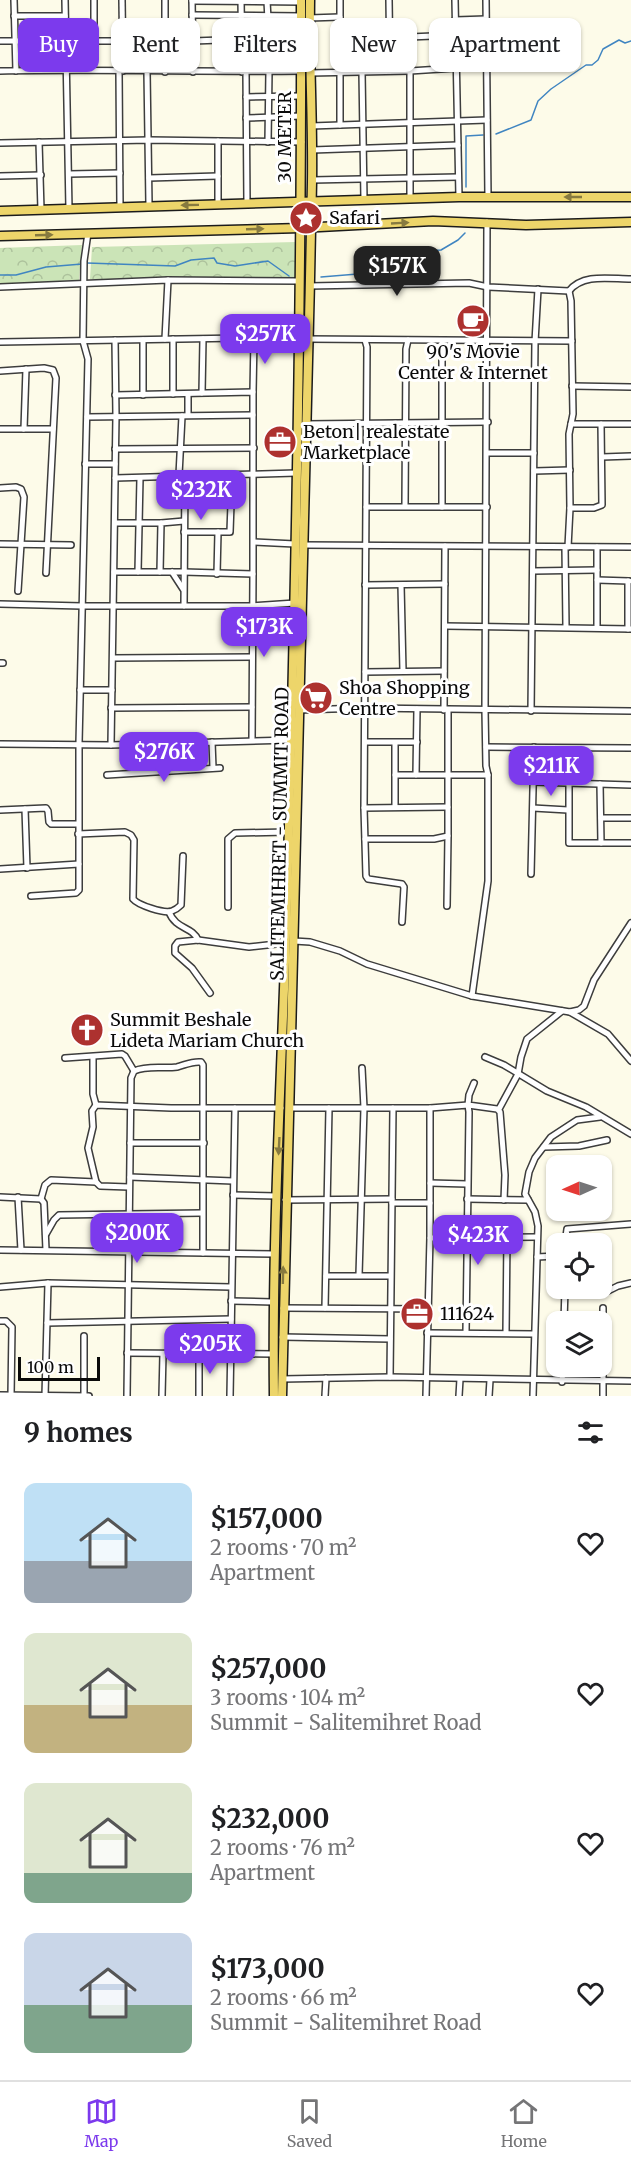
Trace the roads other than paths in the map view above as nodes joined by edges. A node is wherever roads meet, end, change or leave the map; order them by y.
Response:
1 (14, 0) edge
2 (65, 0) edge
3 (94, 0) edge
4 (122, 0) edge
5 (165, 0) edge
6 (192, 0) edge
7 (340, 0) edge
8 (389, 0) edge
9 (455, 0) edge
10 (486, 0) edge
11 (241, 1) edge
12 (267, 1) edge
13 (304, 1) edge
14 (192, 15) junction
15 (241, 15) junction
16 (268, 15) junction
17 (14, 16) junction
18 (65, 16) joint
19 (305, 17) junction
20 (340, 17) joint
21 (94, 18) edge
22 (122, 18) edge
23 (165, 18) edge
24 (192, 18) edge
25 (241, 18) edge
26 (268, 18) edge
27 (390, 18) edge
28 (455, 18) edge
29 (486, 18) edge
30 (0, 41) edge
31 (14, 41) junction
32 (18, 41) edge
33 (0, 71) edge
34 (16, 71) joint
35 (67, 72) edge
36 (121, 72) edge
37 (147, 72) edge
38 (244, 72) edge
39 (269, 72) edge
40 (306, 72) joint
41 (340, 72) edge
42 (362, 72) edge
43 (410, 72) edge
44 (457, 72) edge
45 (487, 72) edge
46 (269, 96) junction
47 (301, 96) junction
48 (246, 97) junction
49 (301, 116) junction
50 (269, 117) junction
51 (246, 118) junction
52 (488, 120) junction
53 (459, 121) junction
54 (410, 123) junction
55 (363, 124) junction
56 (340, 125) junction
57 (311, 126) junction
58 (149, 140) junction
59 (120, 141) junction
60 (218, 141) junction
61 (246, 141) junction
62 (39, 142) junction
63 (69, 142) junction
64 (268, 142) junction
65 (302, 142) junction
66 (0, 143) edge
67 (458, 145) junction
68 (410, 146) junction
69 (363, 148) junction
70 (312, 150) junction
71 (120, 173) junction
72 (69, 174) junction
73 (40, 175) junction
74 (0, 176) edge
75 (218, 176) junction
76 (411, 177) junction
77 (458, 177) junction
78 (149, 178) junction
79 (364, 179) junction
80 (312, 180) junction
81 (459, 197) junction
82 (488, 197) junction
83 (631, 197) edge
84 (411, 199) junction
85 (364, 200) junction
86 (301, 202) junction
87 (311, 202) junction
88 (218, 204) junction
89 (247, 204) junction
90 (149, 206) junction
91 (120, 207) junction
92 (69, 209) junction
93 (40, 210) junction
94 (0, 211) edge
95 (487, 222) junction
96 (631, 222) edge
97 (301, 228) junction
98 (312, 228) junction
99 (88, 233) junction
100 (0, 236) edge
101 (631, 279) edge
102 (168, 280) junction
103 (299, 280) junction
104 (84, 284) junction
105 (309, 286) junction
106 (0, 287) edge
107 (488, 287) junction
108 (538, 290) junction
109 (569, 291) junction
110 (302, 335) junction
111 (254, 338) junction
112 (165, 339) junction
113 (173, 339) junction
114 (204, 339) junction
115 (116, 340) junction
116 (143, 340) junction
117 (365, 340) junction
118 (408, 340) junction
119 (83, 341) junction
120 (442, 341) junction
121 (572, 341) junction
122 (0, 342) edge
123 (488, 342) junction
124 (535, 342) junction
125 (26, 369) junction
126 (0, 371) edge
127 (572, 386) junction
128 (631, 387) edge
129 (253, 392) junction
130 (202, 393) junction
131 (173, 394) junction
132 (188, 394) junction
133 (116, 395) junction
134 (143, 395) junction
135 (185, 415) junction
136 (253, 415) junction
137 (116, 416) junction
138 (87, 417) junction
139 (442, 422) junction
140 (488, 422) junction
141 (406, 423) junction
142 (306, 424) junction
143 (366, 424) junction
144 (571, 424) junction
145 (601, 424) junction
146 (631, 424) edge
147 (0, 429) edge
148 (24, 429) junction
149 (53, 429) junction
150 (181, 448) junction
151 (254, 448) junction
152 (115, 449) junction
153 (488, 453) junction
154 (534, 453) junction
155 (631, 456) edge
156 (602, 457) junction
157 (85, 464) junction
158 (116, 464) junction
159 (570, 470) junction
160 (534, 471) junction
161 (253, 473) junction
162 (296, 473) junction
163 (232, 474) junction
164 (182, 476) junction
165 (116, 478) junction
166 (140, 478) junction
167 (0, 488) edge
168 (184, 505) junction
169 (230, 505) junction
170 (405, 506) junction
171 (366, 507) junction
172 (442, 507) junction
173 (487, 507) junction
174 (570, 508) junction
175 (184, 521) junction
176 (115, 523) junction
177 (138, 523) junction
178 (161, 523) junction
179 (184, 532) junction
180 (218, 532) junction
181 (254, 542) junction
182 (0, 544) edge
183 (22, 544) junction
184 (49, 544) junction
185 (70, 545) dead end
186 (299, 545) junction
187 (366, 546) junction
188 (445, 546) junction
189 (487, 546) junction
190 (533, 547) junction
191 (566, 547) junction
192 (597, 547) junction
193 (631, 547) edge
194 (565, 570) junction
195 (597, 570) junction
196 (533, 571) junction
197 (114, 572) junction
198 (138, 572) junction
199 (160, 572) junction
200 (172, 572) junction
201 (184, 572) junction
202 (46, 573) dead end
203 (217, 574) junction
204 (253, 574) junction
205 (597, 580) junction
206 (630, 581) edge
207 (366, 585) junction
208 (401, 585) junction
209 (445, 585) junction
210 (18, 591) dead end
211 (184, 591) junction
212 (298, 603) junction
213 (0, 604) edge
214 (82, 606) junction
215 (113, 606) junction
216 (184, 606) junction
217 (252, 606) junction
218 (445, 626) junction
219 (487, 626) junction
220 (533, 627) junction
221 (566, 627) junction
222 (597, 627) junction
223 (630, 629) edge
224 (252, 657) junction
225 (113, 658) junction
226 (403, 671) junction
227 (444, 671) junction
228 (364, 672) junction
229 (80, 690) junction
230 (112, 690) junction
231 (252, 706) junction
232 (111, 708) junction
233 (365, 708) junction
234 (417, 709) junction
235 (298, 710) junction
236 (446, 710) junction
237 (485, 710) junction
238 (531, 711) junction
239 (631, 711) edge
240 (252, 740) junction
241 (291, 740) junction
242 (212, 742) junction
243 (364, 742) junction
244 (417, 742) junction
245 (79, 743) junction
246 (395, 743) junction
247 (0, 744) edge
248 (111, 745) junction
249 (486, 747) junction
250 (534, 747) junction
251 (631, 748) edge
252 (107, 775) dead end
253 (395, 775) junction
254 (416, 775) junction
255 (488, 775) junction
256 (448, 776) junction
257 (533, 782) junction
258 (569, 784) junction
259 (600, 784) junction
260 (631, 785) edge
261 (395, 807) junction
262 (448, 807) junction
263 (364, 808) junction
264 (533, 808) junction
265 (25, 809) junction
266 (0, 810) edge
267 (568, 810) junction
268 (601, 818) junction
269 (631, 818) edge
270 (78, 824) junction
271 (288, 832) junction
272 (78, 834) junction
273 (448, 836) junction
274 (365, 839) junction
275 (601, 843) junction
276 (631, 843) edge
277 (183, 856) dead end
278 (79, 864) junction
279 (27, 868) junction
280 (0, 869) edge
281 (531, 874) dead end
282 (31, 896) dead end
283 (447, 906) dead end
284 (228, 907) dead end
285 (169, 912) junction
286 (402, 922) dead end
287 (631, 924) edge
288 (290, 939) junction
289 (198, 940) junction
290 (210, 993) dead end
291 (472, 996) junction
292 (562, 1011) junction
293 (570, 1012) junction
294 (93, 1057) junction
295 (485, 1057) dead end
296 (64, 1058) dead end
297 (631, 1061) edge
298 (362, 1068) dead end
299 (134, 1071) junction
300 (518, 1074) junction
301 (474, 1083) dead end
302 (96, 1105) junction
303 (130, 1105) junction
304 (468, 1105) junction
305 (204, 1107) junction
306 (236, 1108) junction
307 (285, 1108) junction
308 (328, 1108) junction
309 (364, 1108) junction
310 (393, 1108) junction
311 (430, 1108) junction
312 (498, 1109) junction
313 (600, 1117) junction
314 (631, 1134) edge
315 (607, 1140) dead end
316 (130, 1143) junction
317 (204, 1143) junction
318 (544, 1147) junction
319 (129, 1177) junction
320 (204, 1179) junction
321 (233, 1181) junction
322 (96, 1182) junction
323 (430, 1183) junction
324 (467, 1184) junction
325 (129, 1187) junction
326 (233, 1196) junction
327 (0, 1197) edge
328 (18, 1197) junction
329 (281, 1198) junction
330 (41, 1199) junction
331 (361, 1199) junction
332 (467, 1199) junction
333 (327, 1200) junction
334 (504, 1200) junction
335 (528, 1200) junction
336 (392, 1201) junction
337 (430, 1203) junction
338 (202, 1213) junction
339 (129, 1214) junction
340 (631, 1224) edge
341 (566, 1233) edge
342 (46, 1234) junction
343 (507, 1237) junction
344 (537, 1237) junction
345 (430, 1238) junction
346 (467, 1238) junction
347 (0, 1250) edge
348 (21, 1250) junction
349 (46, 1250) junction
350 (129, 1252) junction
351 (203, 1253) junction
352 (232, 1254) junction
353 (274, 1254) junction
354 (537, 1257) junction
355 (546, 1257) edge
356 (360, 1275) junction
357 (326, 1276) junction
358 (390, 1276) junction
359 (48, 1283) junction
360 (631, 1283) edge
361 (128, 1286) junction
362 (0, 1287) edge
363 (231, 1287) junction
364 (612, 1289) edge
365 (231, 1301) junction
366 (273, 1302) junction
367 (283, 1308) junction
368 (325, 1308) junction
369 (603, 1308) dead end
370 (390, 1309) junction
371 (427, 1309) junction
372 (231, 1319) junction
373 (128, 1320) junction
374 (0, 1322) edge
375 (47, 1323) junction
376 (466, 1332) junction
377 (428, 1333) junction
378 (506, 1333) junction
379 (534, 1334) junction
380 (84, 1336) dead end
381 (282, 1337) junction
382 (390, 1339) junction
383 (127, 1353) junction
384 (163, 1354) junction
385 (199, 1354) junction
386 (231, 1354) junction
387 (273, 1354) junction
388 (390, 1377) junction
389 (562, 1377) edge
390 (326, 1378) junction
391 (426, 1378) junction
392 (282, 1379) junction
393 (460, 1379) junction
394 (490, 1380) junction
395 (533, 1380) junction
396 (631, 1381) edge
397 (562, 1382) junction
398 (602, 1382) junction
399 (0, 1395) edge
400 (11, 1395) edge
401 (45, 1396) edge
402 (84, 1396) edge
403 (89, 1396) edge
404 (127, 1396) edge
405 (162, 1396) edge
406 (199, 1396) edge
407 (231, 1396) edge
408 (274, 1396) edge
409 (282, 1396) edge
410 (325, 1396) edge
411 (426, 1396) edge
412 (459, 1396) edge
413 (489, 1396) edge
414 (533, 1396) edge
415 (603, 1396) edge

1 - 17 street
2 - 18 street
3 - 21 street
4 - 22 street
5 - 23 street
6 - 11 street
6 - 14 street
7 - 20 street
8 - 27 street
9 - 28 street
10 - 29 street
11 - 12 street
11 - 15 street
12 - 13 street
12 - 16 street
13 - 19 main road, 30 METER
14 - 15 street
14 - 24 street
15 - 16 street
15 - 25 street
16 - 19 street
16 - 26 street
17 - 18 street
17 - 31 street
19 - 20 street
30 - 31 street
31 - 32 street
31 - 34 street
33 - 34 street
35 - 63 street
36 - 59 street
37 - 58 street
38 - 48 street
39 - 46 street
40 - 47 main road, 30 METER
40 - 57 main road, 30 METER
41 - 56 street
42 - 55 street
43 - 54 street
44 - 53 street
45 - 52 street
46 - 47 street
46 - 48 street
46 - 50 street
47 - 49 main road, 30 METER
48 - 51 street
49 - 50 street
49 - 65 main road, 30 METER
50 - 51 street
50 - 64 street
51 - 61 street
52 - 53 street
52 - 82 street
53 - 54 street
53 - 67 street
54 - 55 street
54 - 68 street
55 - 56 street
55 - 69 street
56 - 57 street
57 - 70 main road, 30 METER
58 - 59 street
58 - 60 street
58 - 78 street
59 - 63 street
59 - 71 street
60 - 61 street
60 - 75 street
61 - 64 street
61 - 89 street
62 - 63 street
62 - 66 street
62 - 73 street
63 - 72 street
64 - 65 street
65 - 86 main road, 30 METER
67 - 68 street
67 - 77 street
68 - 69 street
68 - 76 street
69 - 70 street
69 - 79 street
70 - 80 main road, 30 METER
71 - 72 street
71 - 91 street
72 - 92 street
73 - 74 street
73 - 93 street
75 - 78 street
75 - 88 street
76 - 77 street
76 - 79 street
76 - 84 street
77 - 81 street
78 - 90 street
79 - 80 street
79 - 85 street
80 - 87 main road, 30 METER
81 - 82 main road
81 - 84 main road
83 -> 82 main road
84 - 85 main road
85 - 87 main road
86 - 87 main road
86 - 89 main road
86 - 97 main road, 30 METER
87 - 98 main road
88 - 89 main road
88 -> 90 main road
90 - 91 main road
91 - 92 main road
92 - 93 main road
93 - 94 main road
95 - 96 main road
98 -> 95 main road
95 - 107 street
97 - 98 main road
99 -> 97 main road
97 - 103 main road, 30 METER
98 - 105 main road, SALITEMIHRET - SUMMIT ROAD
100 -> 99 main road
99 - 104 street
101 - 109 street
102 - 103 street
102 - 104 street
102 - 112 street
103 - 110 main road, SALITEMIHRET - SUMMIT ROAD
104 - 106 street
104 - 119 street
105 - 107 street
105 - 110 main road, SALITEMIHRET - SUMMIT ROAD
107 - 108 street
107 - 123 street
108 - 109 street
108 - 124 street
109 - 121 street
110 - 111 street
110 - 117 street
110 - 142 main road, SALITEMIHRET - SUMMIT ROAD
110 - 162 main road
111 - 114 street
111 - 129 street
112 - 113 street
112 - 116 street
113 - 114 street
113 - 131 street
114 - 130 street
115 - 116 street
115 - 119 street
115 - 133 street
116 - 134 street
117 - 118 street
117 - 143 street
118 - 120 street
118 - 141 street
119 - 122 street
119 - 138 street
120 - 123 street
120 - 139 street
121 - 124 street
121 - 127 street
123 - 124 street
123 - 140 street
124 - 154 street
125 - 126 street
125 - 148 street
125 - 149 street
127 - 128 street
127 - 144 street
129 - 130 street
129 - 136 street
130 - 132 street
131 - 132 street
131 - 134 street
132 - 135 street
133 - 134 street
133 - 137 street
135 - 136 street
135 - 137 street
135 - 150 street
136 - 151 street
137 - 138 street
137 - 152 street
138 - 157 street
139 - 140 street
139 - 141 street
139 - 172 street
140 - 153 street
141 - 143 street
141 - 170 street
142 - 143 street
142 - 186 main road, SALITEMIHRET - SUMMIT ROAD
143 - 171 street
144 - 145 street
144 - 159 street
145 - 146 street
145 - 156 street
147 - 148 street
148 - 149 street
149 - 184 street
150 - 151 street
150 - 152 street
150 - 164 street
151 - 161 street
152 - 158 street
153 - 154 street
153 - 173 street
154 - 160 street
155 - 156 street
156 - 174 street
157 - 158 street
157 - 214 street
158 - 165 street
159 - 160 street
159 - 174 street
160 - 190 street
161 - 162 street
161 - 163 street
161 - 181 street
162 - 186 main road
163 - 164 street
163 - 169 street
164 - 166 street
164 - 168 street
165 - 166 street
165 - 176 street
166 - 177 street
167 - 183 street
168 - 169 street
168 - 175 street
169 - 180 street
170 - 171 street
170 - 172 street
171 - 187 street
172 - 173 street
173 - 189 street
174 - 191 street
175 - 178 street
175 - 179 street
176 - 177 street
176 - 197 street
177 - 178 street
177 - 198 street
178 - 199 street
179 - 180 street
179 - 201 street
180 - 203 street
181 - 186 street
181 - 204 street
182 - 183 street
183 - 184 street
183 - 210 street
184 - 185 street
184 - 202 street
186 - 187 street
186 - 212 main road, SALITEMIHRET - SUMMIT ROAD
187 - 188 street
187 - 207 street
188 - 189 street
188 - 209 street
189 - 190 street
189 - 219 street
190 - 191 street
190 - 196 street
191 - 192 street
191 - 194 street
192 - 193 street
192 - 195 street
194 - 195 street
194 - 196 street
194 - 221 street
195 - 205 street
196 - 220 street
197 - 198 street
197 - 215 street
198 - 199 street
199 - 200 street
200 - 201 street
200 - 211 street
201 - 203 street
201 - 211 street
203 - 204 street
204 - 217 street
205 - 206 street
205 - 222 street
206 - 223 street
207 - 208 street
207 - 228 street
208 - 209 street
208 - 226 street
209 - 218 street
211 - 216 street
212 - 217 street
212 - 235 main road, SALITEMIHRET - SUMMIT ROAD
212 - 241 main road
213 - 214 street
214 - 215 street
214 - 229 street
215 - 216 street
215 - 225 street
216 - 217 street
217 - 224 street
218 - 219 street
218 - 227 street
219 - 220 street
219 - 237 street
220 - 221 street
220 - 238 street
221 - 222 street
222 - 223 street
224 - 225 street
224 - 231 street
225 - 230 street
226 - 227 street
226 - 228 street
227 - 236 street
228 - 233 street
229 - 230 street
229 - 245 street
230 - 232 street
231 - 232 street
231 - 240 street
232 - 248 street
233 - 234 street
233 - 235 street
233 - 243 street
234 - 236 street
234 - 244 street
235 - 288 main road, SALITEMIHRET - SUMMIT ROAD
236 - 237 street
236 - 256 street
237 - 238 street
237 - 249 street
238 - 239 street
240 - 241 street
240 - 242 street
241 - 271 main road
242 - 248 street
242 - 252 street
243 - 246 street
243 - 263 street
244 - 246 street
244 - 254 street
245 - 247 street
245 - 248 street
245 - 270 street
246 - 253 street
249 - 250 street
249 - 255 street
250 - 251 street
250 - 257 street
253 - 254 street
253 - 261 street
254 - 256 street
255 - 256 street
255 - 291 street
256 - 262 street
257 - 258 street
257 - 264 street
258 - 259 street
258 - 267 street
259 - 260 street
259 - 268 street
261 - 262 street
261 - 263 street
262 - 273 street
263 - 274 street
264 - 267 street
264 - 281 street
265 - 266 street
265 - 270 street
265 - 279 street
267 - 275 street
268 - 269 street
268 - 275 street
270 - 272 street
271 - 284 street
271 - 288 main road
272 - 278 street
272 - 285 street
273 - 274 street
273 - 283 street
274 - 286 street
275 - 276 street
277 - 285 street
278 - 279 street
278 - 282 street
279 - 280 street
285 - 289 street
287 - 293 street
288 - 289 street
288 - 291 street
288 - 307 main road, SALITEMIHRET - SUMMIT ROAD
289 - 290 street
291 - 292 street
292 - 293 street
292 - 300 street
293 - 297 street
294 - 296 street
294 - 299 street
294 - 302 street
295 - 300 street
298 - 309 street
299 - 303 street
299 - 305 street
300 - 312 street
300 - 313 street
301 - 304 street
302 - 303 street
302 - 322 street
303 - 305 street
303 - 316 street
304 - 311 street
304 - 312 street
304 - 324 street
305 - 306 street
305 - 317 street
306 - 307 street
306 - 321 street
307 - 308 street
307 - 329 main road
308 - 309 street
308 - 333 street
309 - 310 street
309 - 331 street
310 - 311 street
310 - 336 street
311 - 323 street
312 - 334 street
313 - 314 street
313 - 318 street
315 - 318 street
316 - 317 street
316 - 319 street
317 - 320 street
318 - 335 street
319 - 320 street
319 - 325 street
320 - 321 street
320 - 338 street
321 - 326 street
322 - 325 street
322 - 330 street
323 - 324 street
323 - 337 street
324 - 332 street
325 - 339 street
326 - 329 street
326 - 352 street
327 - 328 street
328 - 330 street
328 - 348 street
329 - 333 street
329 - 353 main road
367 -> 329 main road
330 - 342 street
331 - 333 street
331 - 336 street
331 - 356 street
332 - 334 street
332 - 346 street
333 - 357 street
334 - 335 street
335 - 344 street
336 - 337 street
336 - 358 street
337 - 345 street
338 - 339 street
338 - 351 street
339 - 342 street
339 - 350 street
340 - 341 street
342 - 349 street
343 - 344 street
343 - 346 street
343 - 378 street
344 - 354 street
345 - 346 street
345 - 371 street
346 - 376 street
347 - 348 street
348 - 349 street
349 - 350 street
350 - 351 street
350 - 361 street
351 - 352 street
352 - 353 street
352 - 363 street
353 - 366 main road
354 - 355 street
354 - 379 street
356 - 357 street
356 - 358 street
357 - 368 street
358 - 370 street
359 - 361 street
359 - 362 street
359 - 375 street
360 - 364 street
361 - 363 street
361 - 373 street
363 - 365 street
365 - 366 street
365 - 372 street
366 - 387 main road
367 - 368 street
367 - 381 main road
368 - 370 street
369 - 398 street
370 - 371 street
370 - 382 street
371 - 377 street
372 - 373 street
372 - 386 street
373 - 375 street
373 - 383 street
374 - 400 street
375 - 401 street
376 - 377 street
376 - 378 street
377 - 391 street
378 - 379 street
379 - 395 street
380 - 402 street
381 - 382 street
381 - 392 main road
382 - 388 street
383 - 384 street
383 - 404 street
384 - 385 street
384 - 405 street
385 - 386 street
385 - 406 street
386 - 387 street
386 - 407 street
387 - 408 main road
388 - 390 street
388 - 391 street
389 - 397 street
390 - 392 street
390 - 410 street
391 - 393 street
391 - 411 street
392 - 409 main road
393 - 394 street
393 - 412 street
394 - 395 street
394 - 413 street
395 - 397 street
395 - 414 street
396 - 398 street
397 - 398 street
398 - 415 street
399 - 400 street
400 - 401 street
401 - 402 street
402 - 403 street

